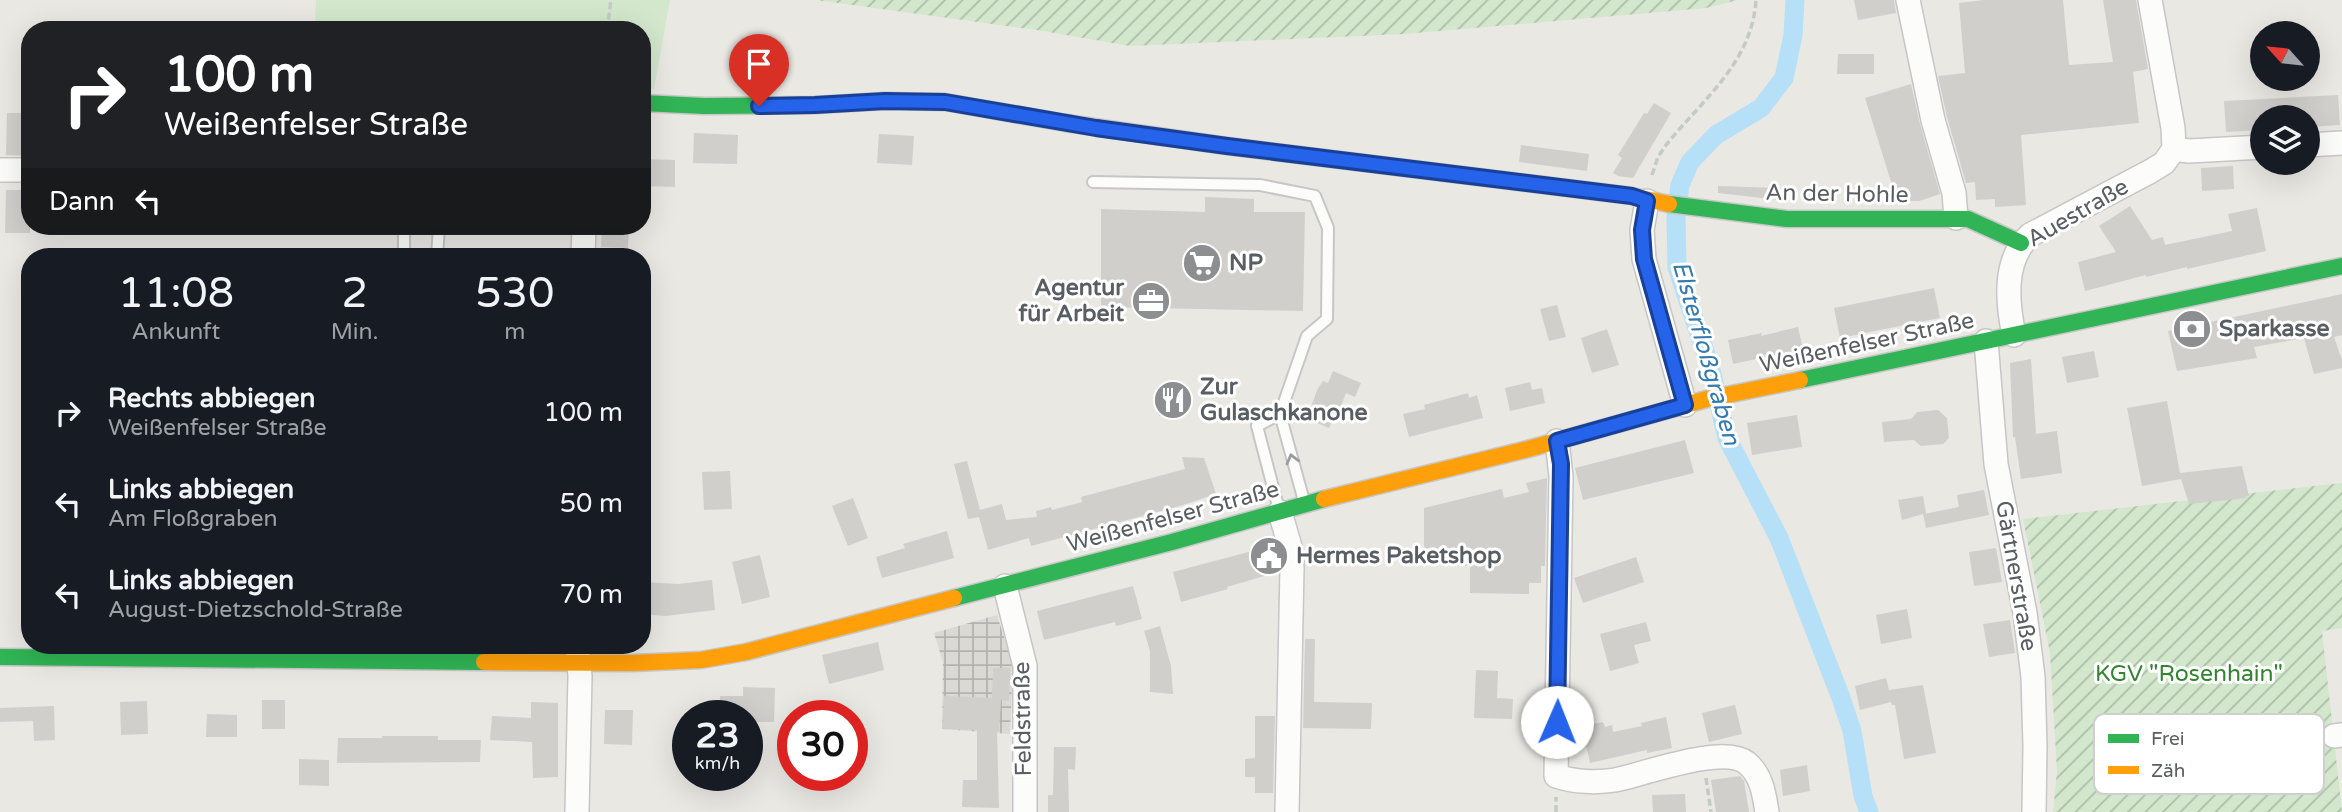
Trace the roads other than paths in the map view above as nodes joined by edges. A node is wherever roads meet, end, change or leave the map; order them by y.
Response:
1 (1908, 0) edge
2 (2150, 0) edge
3 (651, 103) edge
4 (2342, 143) edge
5 (2320, 144) edge
6 (2250, 148) edge
7 (2174, 149) junction
8 (0, 170) edge
9 (21, 170) edge
10 (1093, 182) dead end
11 (1656, 202) junction
12 (1956, 218) junction
13 (2021, 243) junction
14 (2342, 266) edge
15 (2014, 335) junction
16 (1986, 341) junction
17 (1685, 405) junction
18 (1280, 414) junction
19 (1557, 441) junction
20 (1305, 505) junction
21 (1280, 512) junction
22 (1005, 586) junction
23 (578, 654) edge
24 (0, 657) edge
25 (577, 812) edge
26 (1025, 812) edge
27 (1287, 812) edge
28 (1767, 812) edge
29 (2034, 812) edge

1 - 12 street
2 - 7 street
3 - 11 street, An der Hohle
4 - 5 street
6 - 7 street
7 - 13 street, Auestraße
8 - 9 street
10 - 18 lane
11 - 12 street, An der Hohle
11 - 17 street
12 - 13 street, An der Hohle
13 - 15 street, Auestraße
14 - 15 street, Weißenfelser Straße
15 - 16 street, Weißenfelser Straße
16 - 17 street, Weißenfelser Straße
16 - 29 street, Gärtnerstraße
17 - 19 street, Weißenfelser Straße
20 -> 18 lane
18 - 21 lane
19 - 20 street, Weißenfelser Straße
19 - 28 street
20 - 21 street, Weißenfelser Straße
21 - 22 street, Weißenfelser Straße
21 - 27 street
22 - 23 street, Weißenfelser Straße
22 - 26 street, Feldstraße
23 - 24 street, Weißenfelser Straße
23 - 25 street

